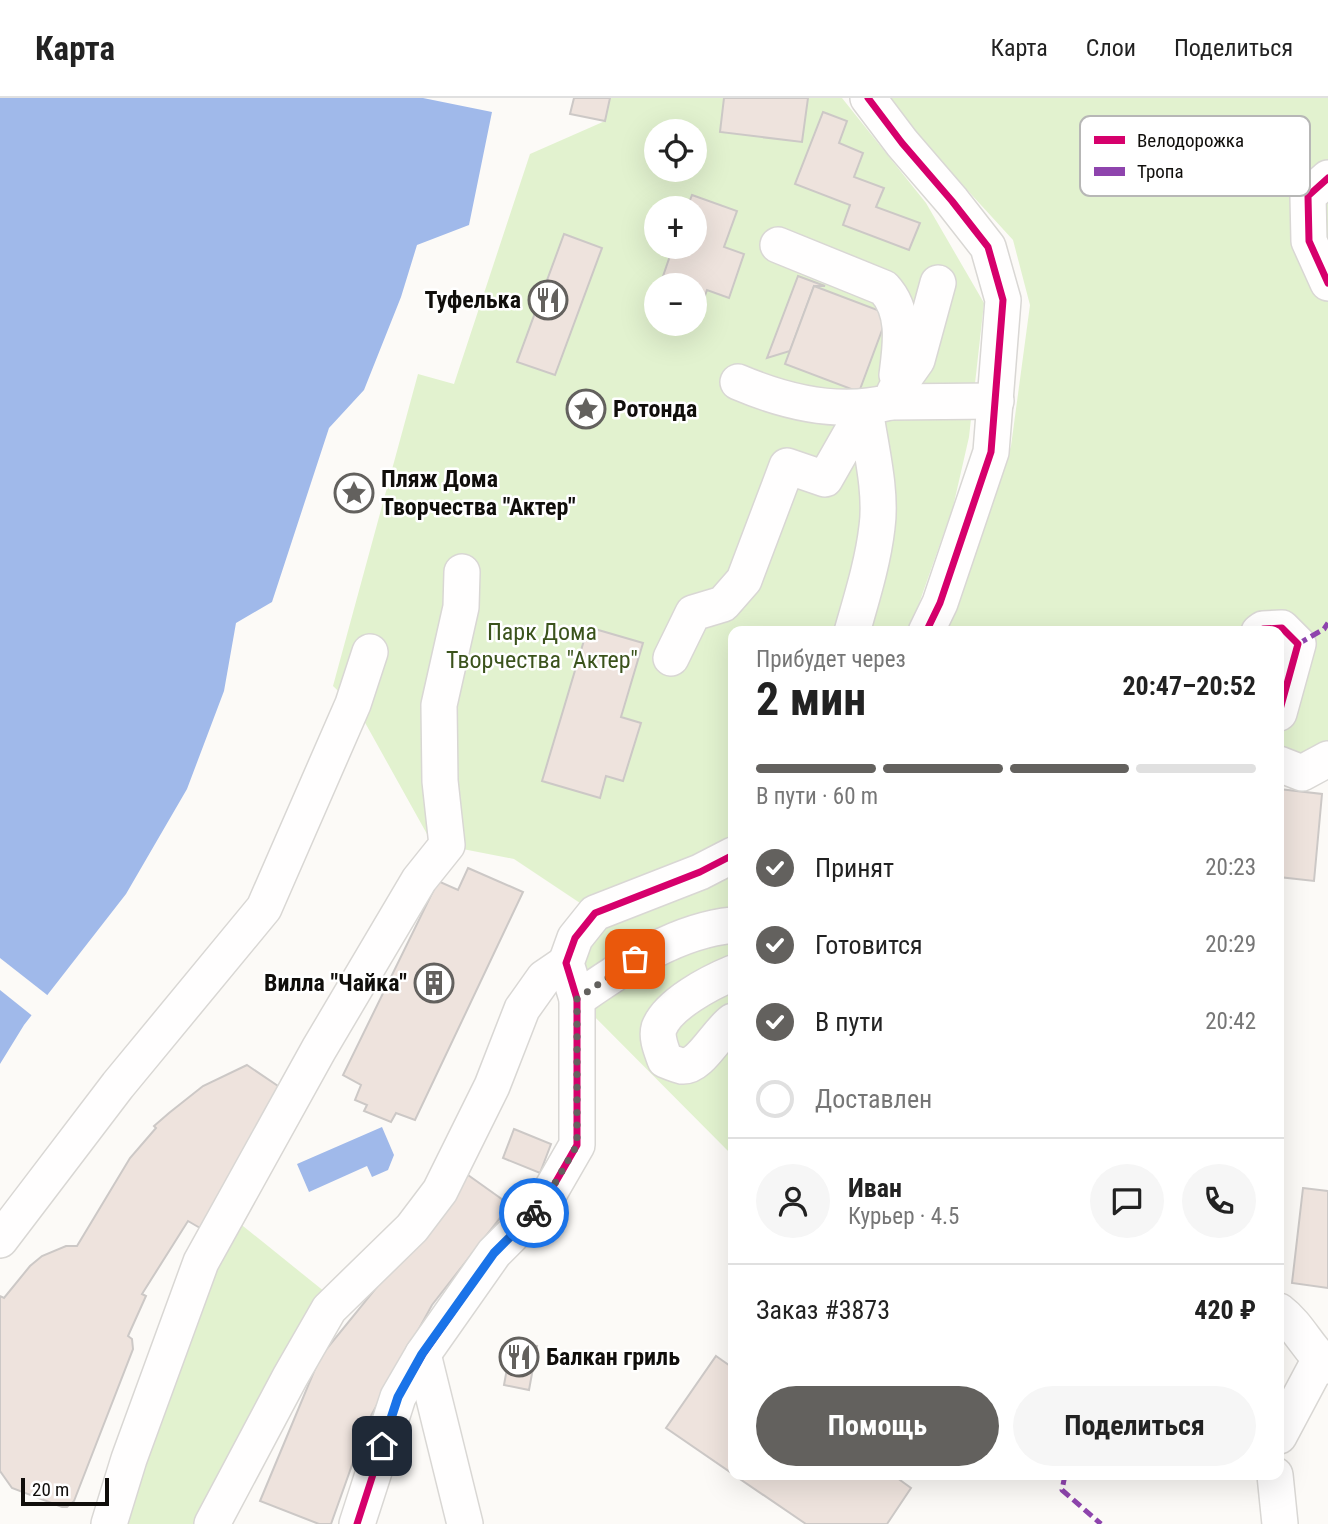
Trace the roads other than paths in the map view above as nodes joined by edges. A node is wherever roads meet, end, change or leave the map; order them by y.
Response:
1 (868, 98) edge
2 (1328, 178) edge
3 (1310, 194) edge
4 (1308, 196) edge
5 (778, 244) dead end
6 (1328, 283) edge
7 (938, 284) dead end
8 (738, 382) dead end
9 (883, 401) junction
10 (996, 401) junction
11 (462, 572) dead end
12 (854, 626) edge
13 (929, 626) edge
14 (1284, 630) edge
15 (370, 652) dead end
16 (671, 658) dead end
17 (1284, 695) edge
18 (1328, 759) edge
19 (1284, 766) edge
20 (728, 858) edge
21 (728, 925) edge
22 (578, 938) junction
23 (728, 975) edge
24 (577, 999) junction
25 (728, 1024) edge
26 (0, 1240) edge
27 (1284, 1315) edge
28 (422, 1354) junction
29 (1324, 1362) edge
30 (1284, 1428) edge
31 (1276, 1480) edge
32 (108, 1524) edge
33 (212, 1524) edge
34 (357, 1524) edge
35 (465, 1524) edge
36 (1280, 1524) edge

1 - 10 street
2 - 3 street
4 - 6 street
5 - 9 street
7 - 9 street
8 - 9 street
9 - 10 street
9 - 12 street
9 - 16 street
10 - 13 street
11 - 32 street
14 - 17 street
15 - 26 street
18 - 19 street
20 - 22 street
21 - 24 street
22 - 24 street
22 - 33 street
23 - 25 street
24 - 28 street
27 - 29 street
28 - 34 street
28 - 35 street
29 - 30 street
31 - 36 street

